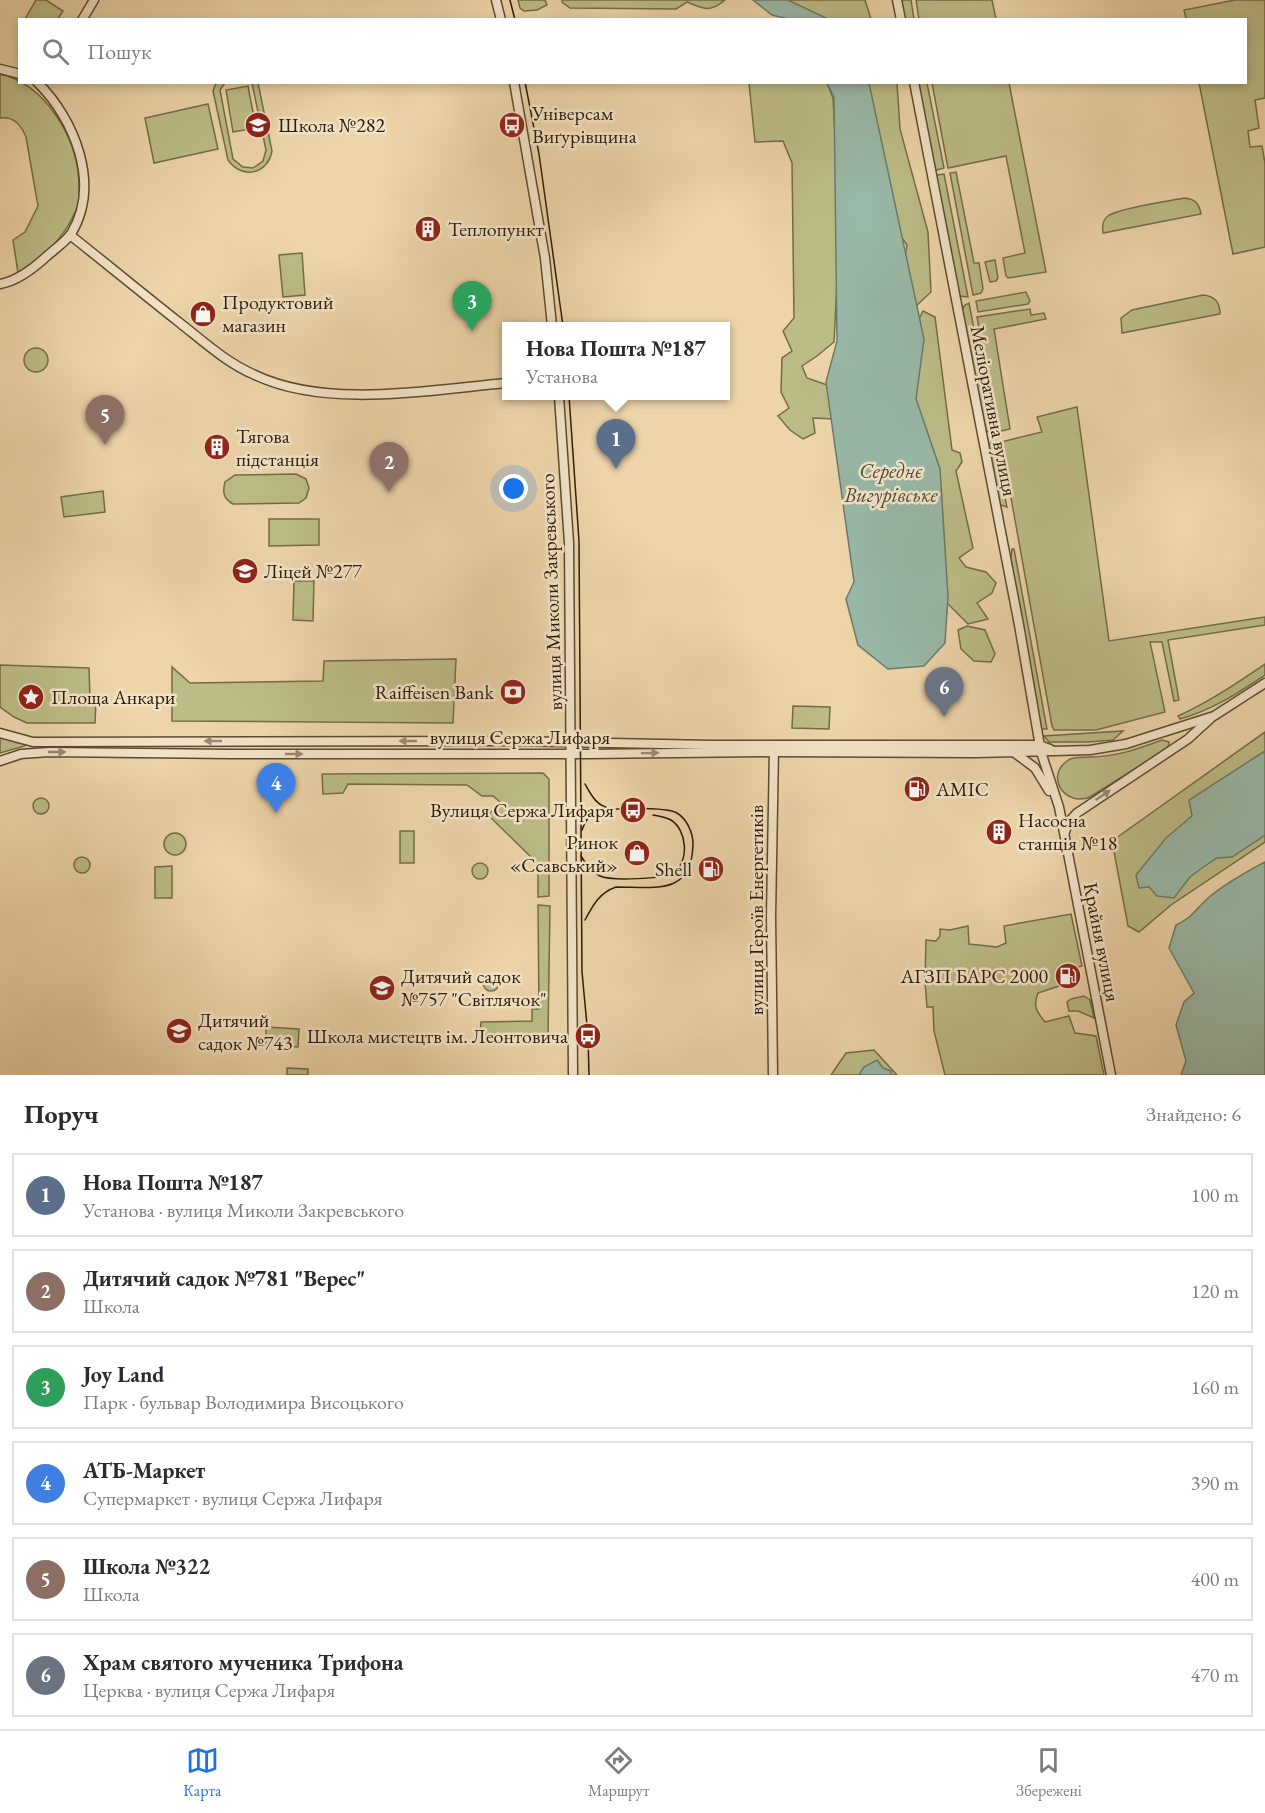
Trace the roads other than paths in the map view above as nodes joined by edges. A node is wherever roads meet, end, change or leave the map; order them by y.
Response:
1 (94, 0) edge
2 (496, 0) edge
3 (897, 0) edge
4 (83, 18) edge
5 (500, 18) edge
6 (901, 18) edge
7 (0, 69) edge
8 (18, 74) edge
9 (40, 84) edge
10 (514, 84) edge
11 (914, 84) edge
12 (70, 235) junction
13 (0, 284) edge
14 (551, 322) edge
15 (502, 383) edge
16 (559, 400) edge
17 (1265, 683) edge
18 (1214, 716) junction
19 (0, 733) edge
20 (571, 742) junction
21 (774, 749) junction
22 (1040, 749) junction
23 (1015, 753) junction
24 (571, 754) junction
25 (0, 761) edge
26 (1059, 807) junction
27 (1064, 836) junction
28 (573, 1075) edge
29 (773, 1075) edge
30 (1111, 1075) edge

1 - 4 street
2 - 5 street
3 - 6 street
7 - 8 street
9 - 12 street
10 - 14 street
11 - 22 street, Меліоративна вулиця
12 - 13 street
12 - 15 street
16 - 20 street, вулиця Миколи Закревського
17 - 18 street
18 - 22 street
27 -> 18 street
20 -> 19 street, вулиця Сержа Лифаря
20 - 21 street, вулиця Сержа Лифаря
20 - 24 street, вулиця Миколи Закревського
21 - 22 street, вулиця Сержа Лифаря
21 - 23 street, вулиця Сержа Лифаря
24 -> 21 street, вулиця Сержа Лифаря
21 - 29 street, вулиця Героїв Енергетиків
22 - 23 street, вулиця Сержа Лифаря
22 - 26 street, Крайня вулиця
23 - 26 street
25 -> 24 street, вулиця Сержа Лифаря
24 - 28 street, вулиця Миколи Закревського
26 - 27 street, Крайня вулиця
27 - 30 street, Крайня вулиця

